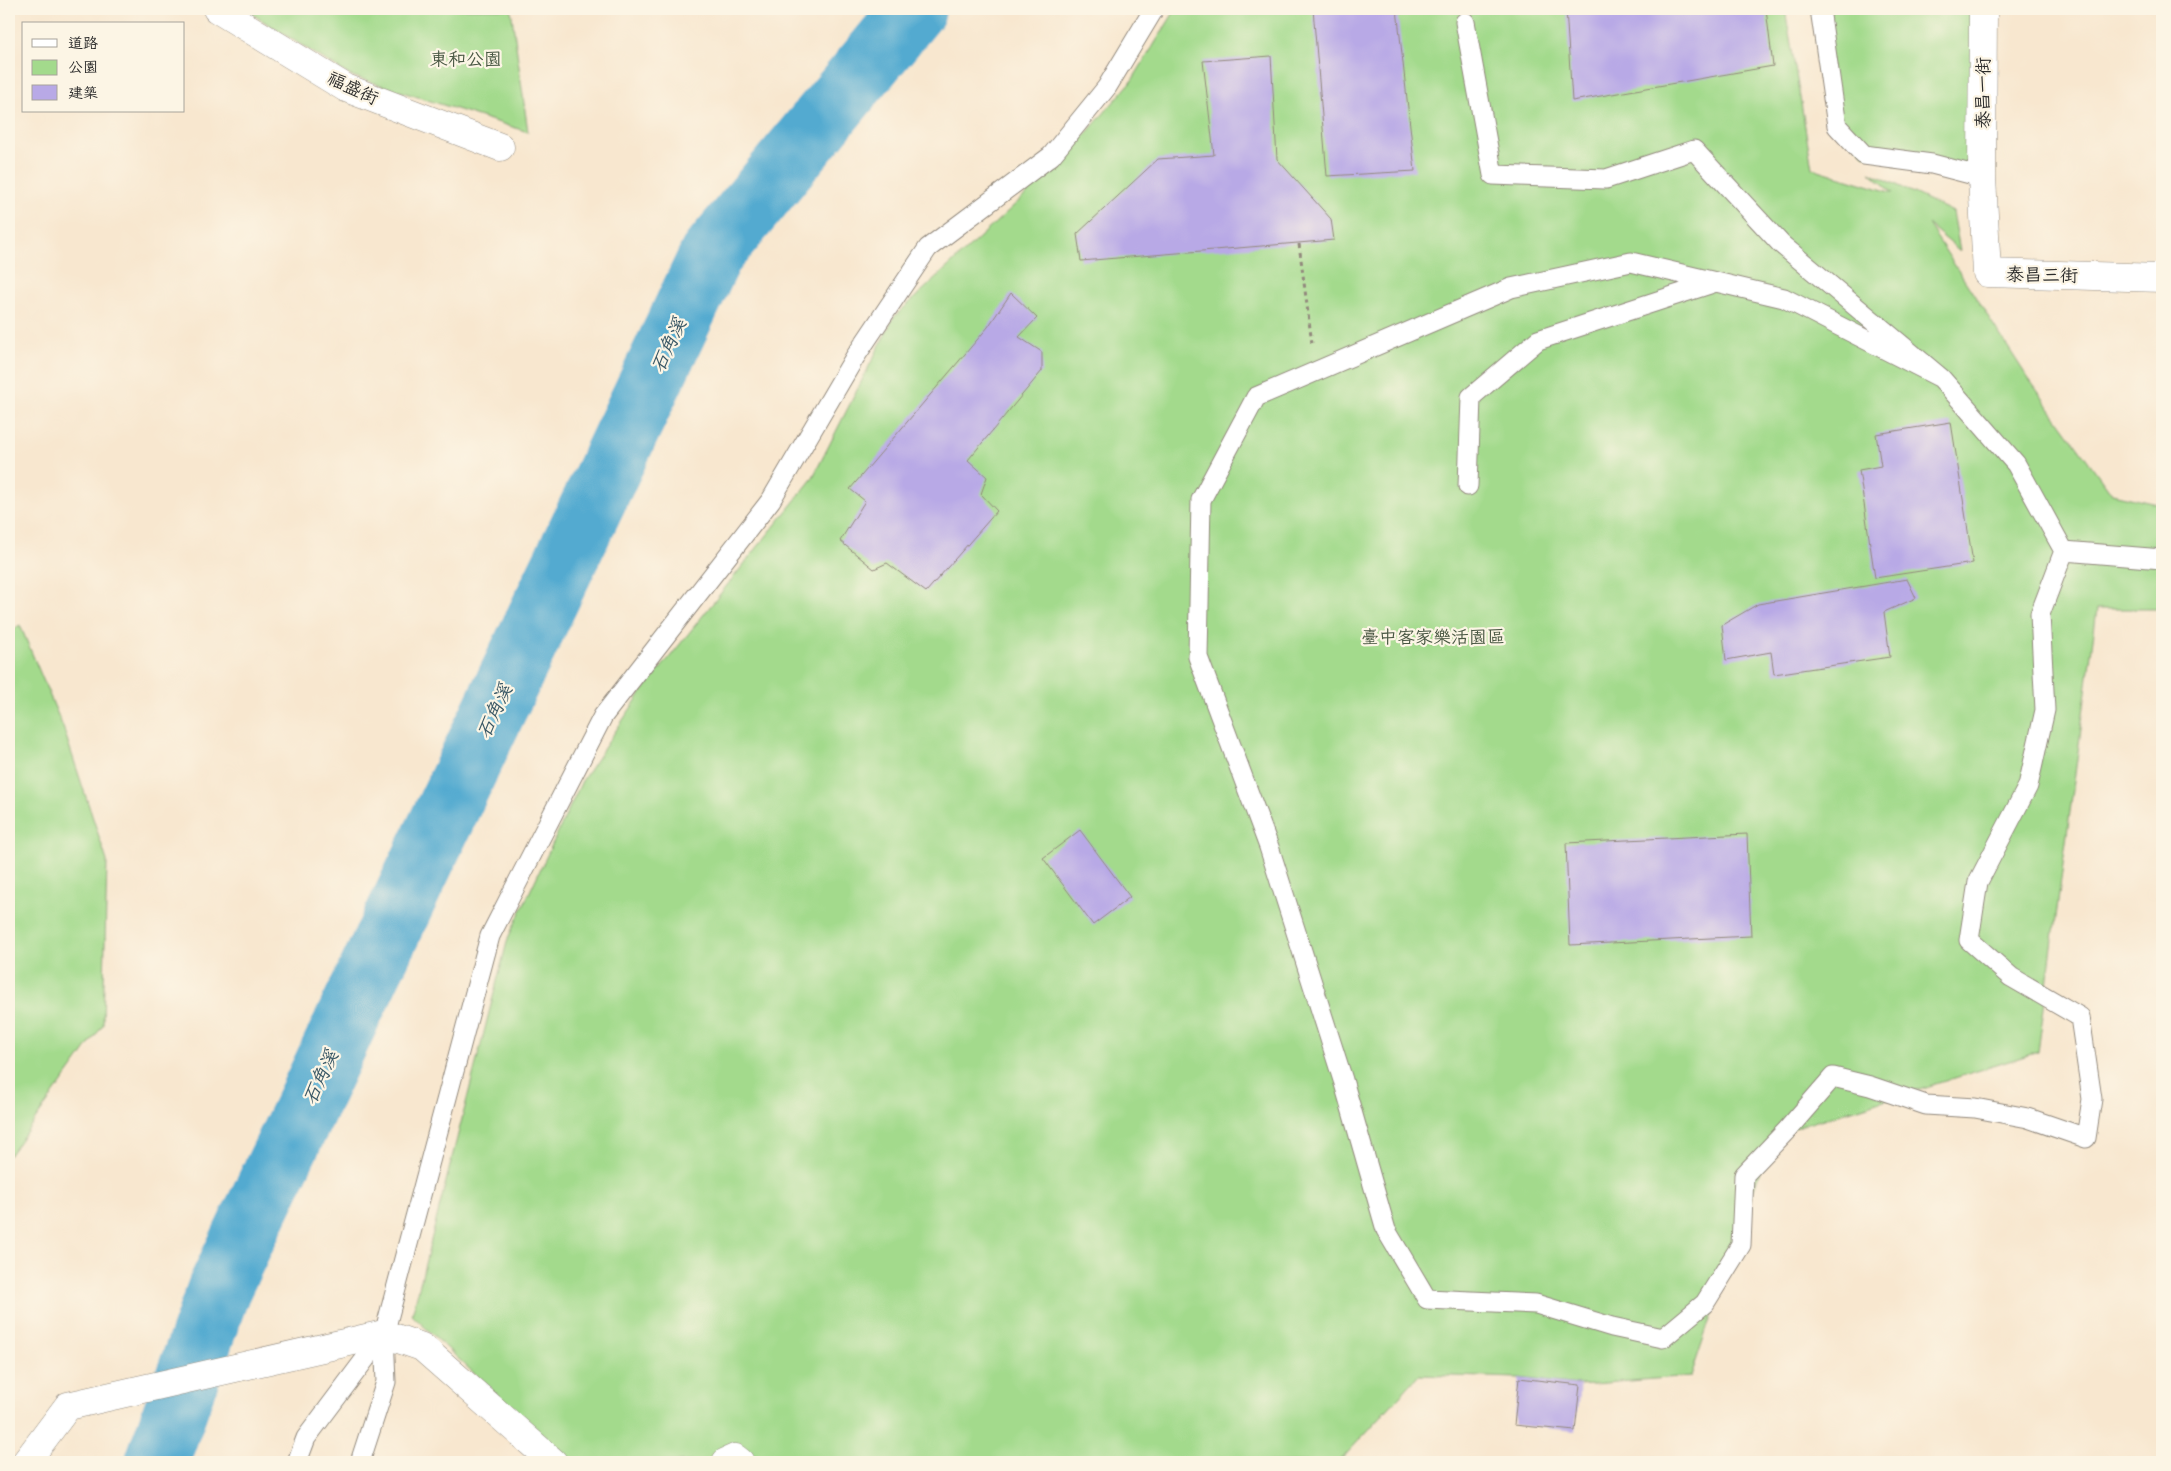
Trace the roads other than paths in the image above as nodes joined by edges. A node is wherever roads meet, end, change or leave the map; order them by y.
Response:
1 (217, 9) edge
2 (1154, 9) edge
3 (1820, 9) edge
4 (1983, 9) edge
5 (1465, 22) dead end
6 (500, 147) dead end
7 (1982, 177) junction
8 (2162, 278) edge
9 (1717, 282) junction
10 (1940, 378) junction
11 (1468, 486) dead end
12 (2064, 552) junction
13 (2162, 559) edge
14 (384, 1334) junction
15 (26, 1462) edge
16 (297, 1462) edge
17 (360, 1462) edge
18 (553, 1462) edge
19 (726, 1462) edge
20 (740, 1462) edge

1 - 6 street, 福盛街
2 - 14 lane
3 - 7 lane
4 - 7 street, 泰昌一街
5 - 10 lane
7 - 8 street, 泰昌三街
9 - 10 lane
9 - 11 lane
9 - 12 lane
10 - 12 lane
12 - 13 lane
14 - 15 street
14 - 16 lane
14 - 17 lane
14 - 18 street
19 - 20 street

